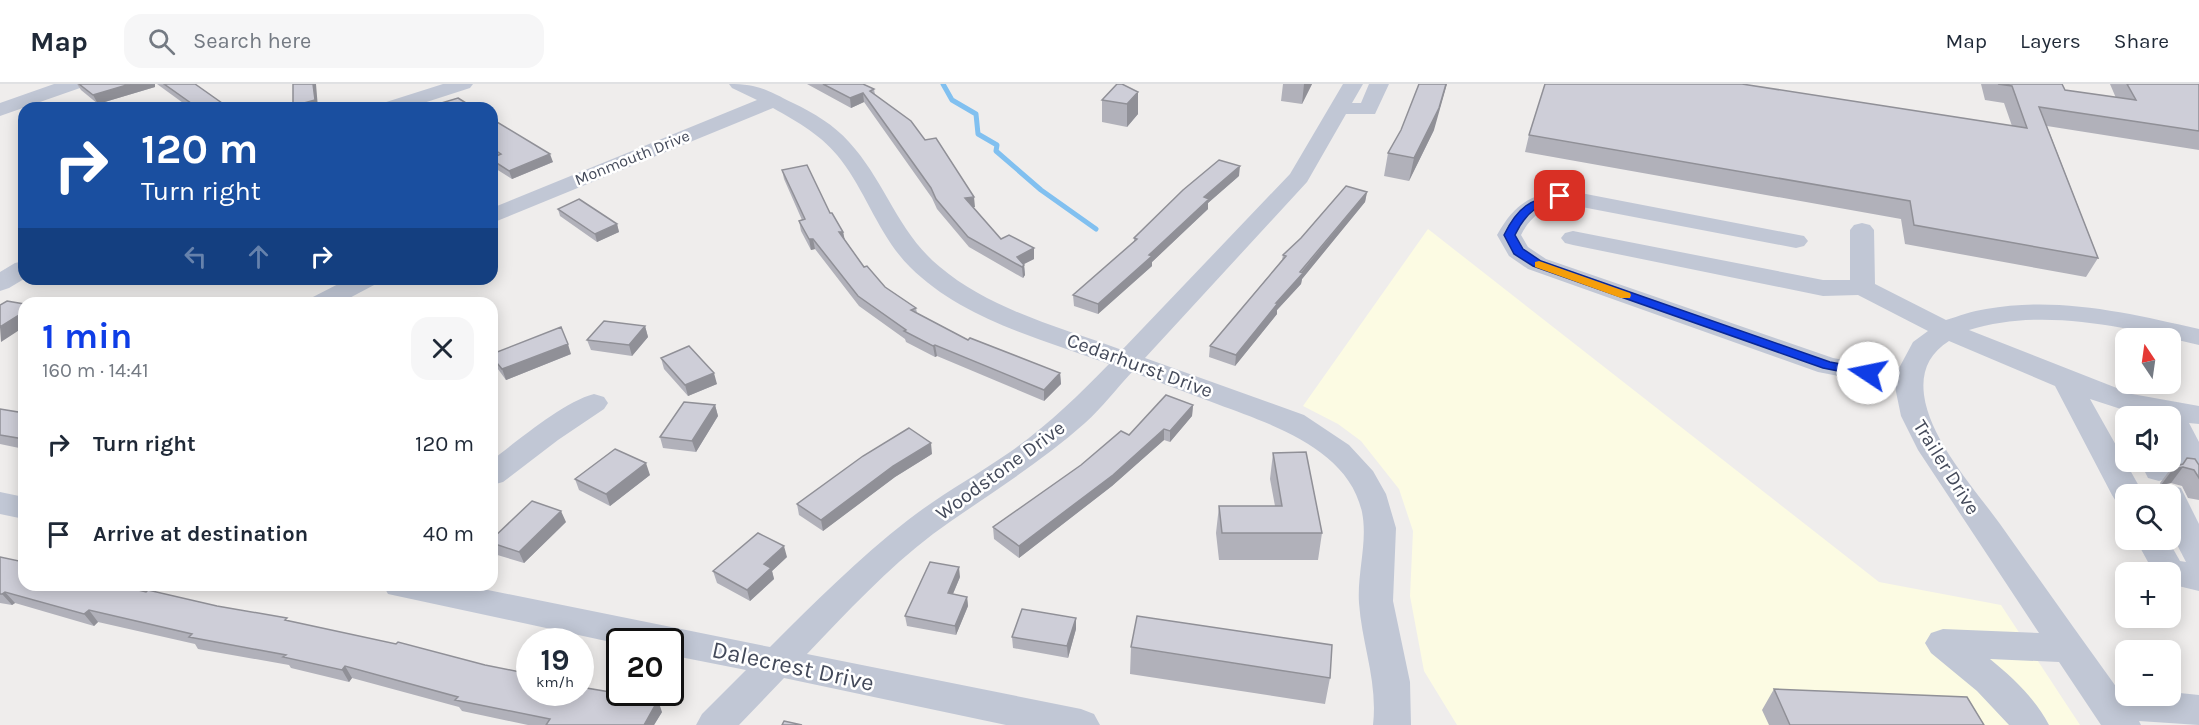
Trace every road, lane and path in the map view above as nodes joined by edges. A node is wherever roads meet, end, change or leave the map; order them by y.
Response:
1 (73, 84) edge
2 (463, 84) edge
3 (740, 84) edge
4 (1379, 84) edge
5 (1347, 96) edge
6 (773, 101) junction
7 (22, 102) edge
8 (406, 102) edge
9 (18, 104) edge
10 (0, 110) edge
11 (498, 214) edge
12 (1862, 230) dead end
13 (1574, 238) dead end
14 (1796, 241) dead end
15 (18, 272) edge
16 (0, 283) edge
17 (355, 285) edge
18 (1863, 287) junction
19 (332, 297) edge
20 (1945, 330) junction
21 (2199, 337) edge
22 (1127, 361) junction
23 (2066, 380) junction
24 (1909, 381) junction
25 (594, 403) dead end
26 (2123, 406) edge
27 (2181, 412) edge
28 (2199, 415) edge
29 (2181, 436) edge
30 (498, 470) edge
31 (2199, 474) edge
32 (2122, 484) edge
33 (2181, 518) edge
34 (2157, 550) edge
35 (2199, 557) edge
36 (2199, 578) edge
37 (429, 591) edge
38 (2069, 648) junction
39 (776, 663) junction
40 (2199, 710) edge
41 (2115, 714) edge
42 (715, 725) edge
43 (1081, 725) edge
44 (1392, 725) edge
45 (2030, 725) edge

1 - 7 street
2 - 8 street
3 - 6 street, Cedarhurst Drive
4 - 5 street
5 - 22 street, Woodstone Drive
6 - 11 street, Monmouth Drive
6 - 22 street, Cedarhurst Drive
9 - 10 street
12 - 18 street
13 - 18 street
14 - 24 street
15 - 16 street
17 - 19 street
18 - 20 street
20 - 21 street, Trailer Drive
20 - 23 street
20 - 24 street, Trailer Drive
22 - 39 street, Woodstone Drive
22 - 44 street, Cedarhurst Drive
23 - 26 street
23 - 32 street
24 - 38 street, Trailer Drive
25 - 30 street
27 - 28 street
29 - 31 street
33 - 35 street
34 - 36 street
37 - 39 street, Dalecrest Drive
38 - 41 street, Trailer Drive
38 - 45 street
39 - 42 street, Woodstone Drive
39 - 43 street, Dalecrest Drive
40 - 41 street

